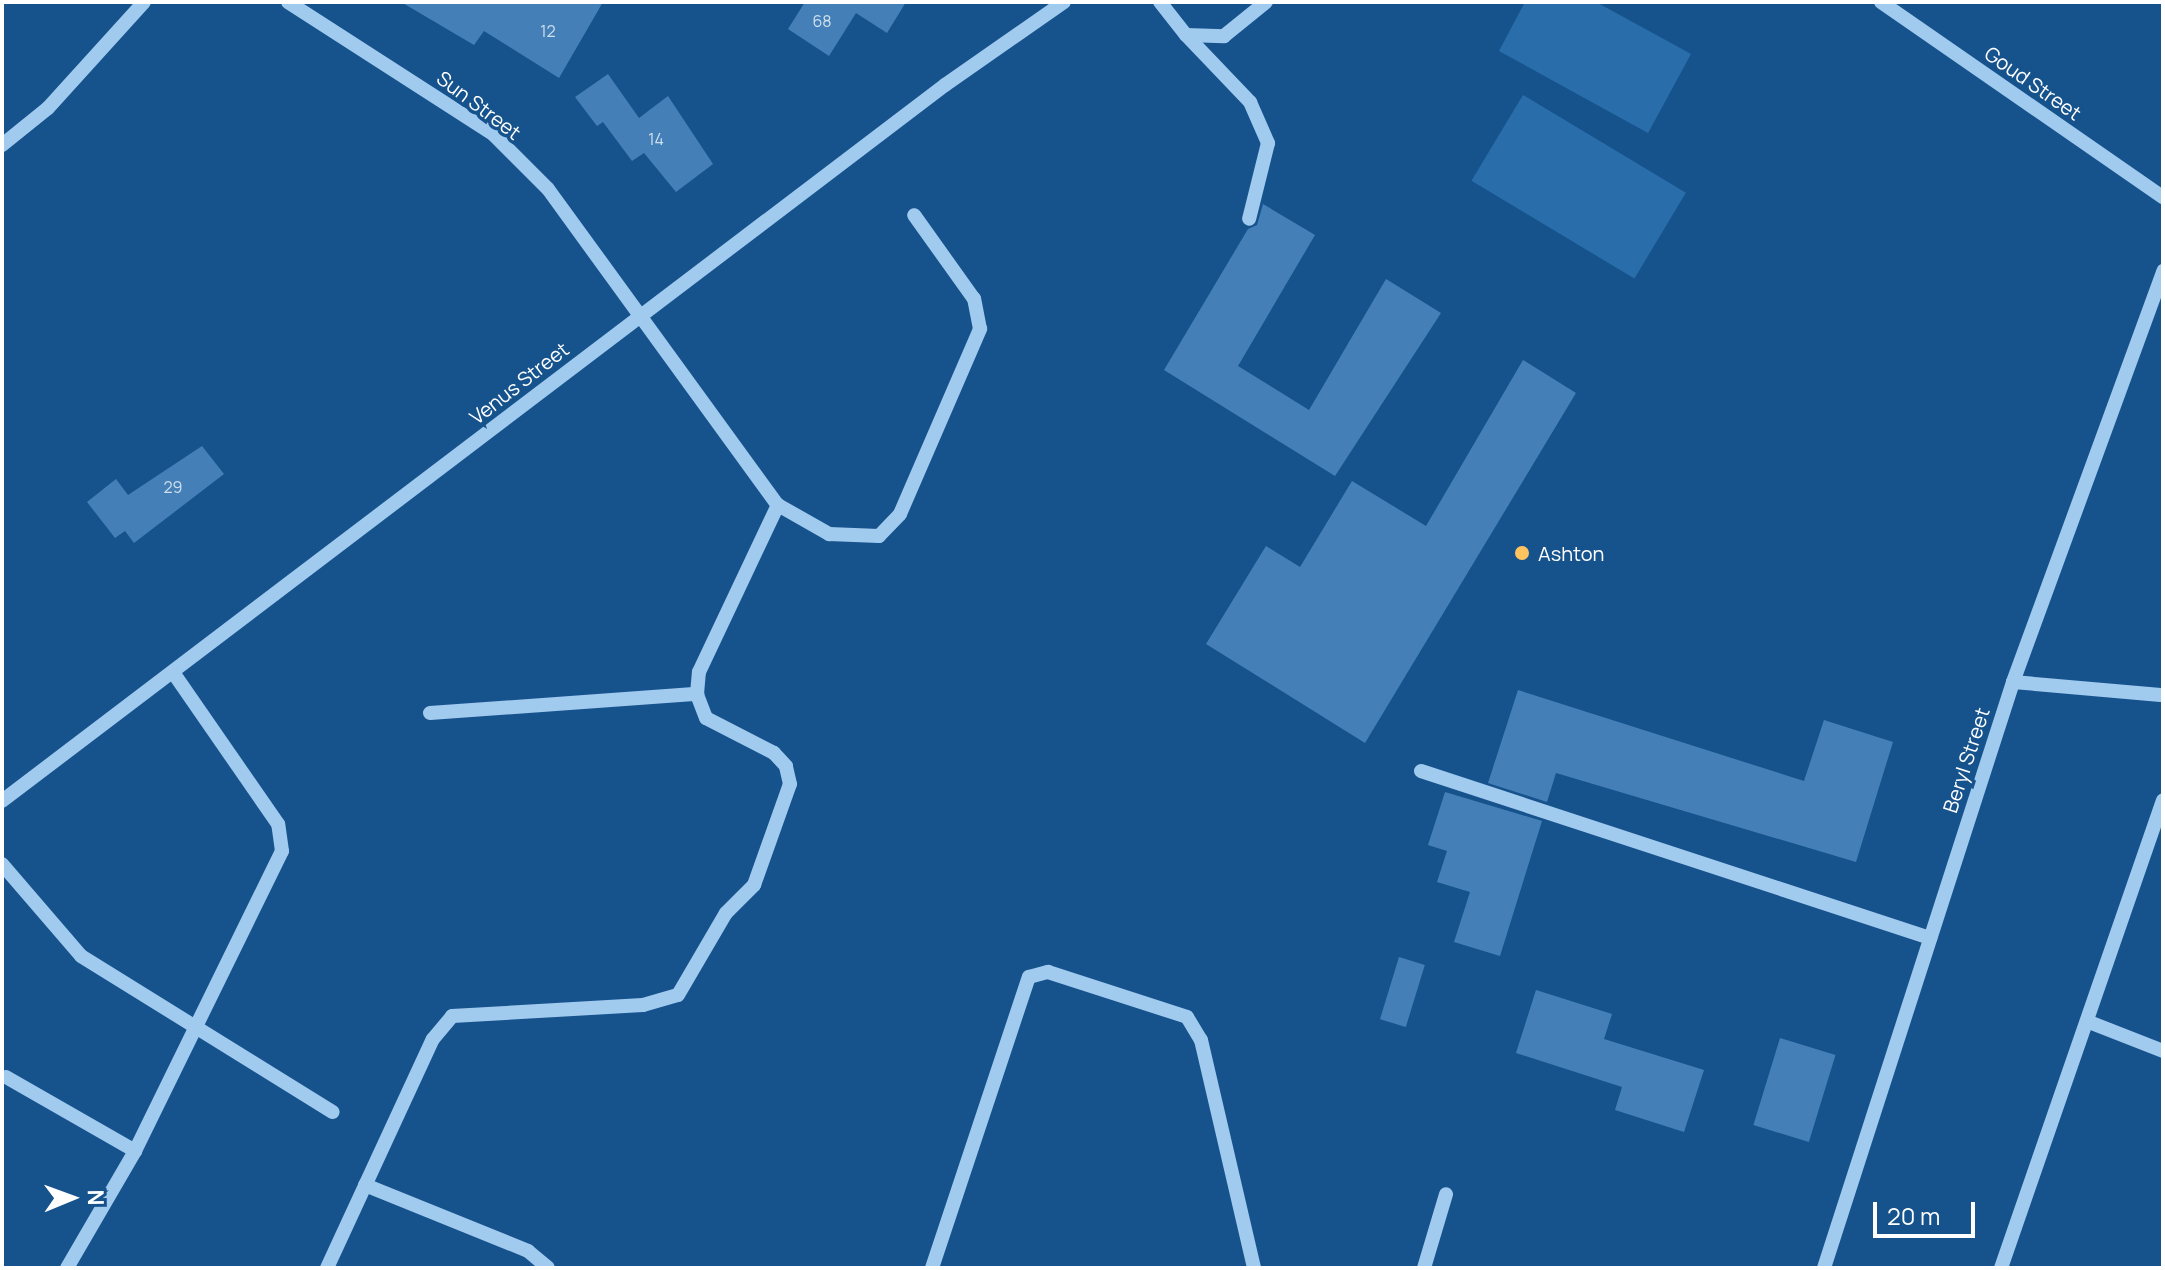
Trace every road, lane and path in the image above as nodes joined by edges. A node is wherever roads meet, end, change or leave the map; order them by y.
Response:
1 (144, 2) edge
2 (288, 2) edge
3 (1064, 2) edge
4 (1160, 2) edge
5 (1266, 2) edge
6 (1881, 2) edge
7 (1186, 35) junction
8 (2, 145) edge
9 (2163, 197) edge
10 (914, 215) dead end
11 (1249, 219) dead end
12 (2163, 271) edge
13 (640, 316) junction
14 (778, 505) junction
15 (174, 674) junction
16 (2013, 682) junction
17 (697, 694) junction
18 (2163, 695) edge
19 (430, 713) dead end
20 (1421, 771) dead end
21 (2163, 800) edge
22 (2, 801) edge
23 (2, 864) edge
24 (1930, 938) junction
25 (2089, 1022) junction
26 (196, 1029) junction
27 (2163, 1051) edge
28 (6, 1077) dead end
29 (333, 1112) dead end
30 (135, 1151) junction
31 (365, 1185) junction
32 (1446, 1194) dead end
33 (67, 1268) edge
34 (327, 1268) edge
35 (548, 1268) edge
36 (932, 1268) edge
37 (1254, 1268) edge
38 (1424, 1268) edge
39 (1824, 1268) edge
40 (2001, 1268) edge

1 - 8 street
2 - 13 street, Sun Street
3 - 13 street, Venus Street
4 - 7 street
5 - 7 street
6 - 9 street, Goud Street
7 - 11 street
10 - 14 street
12 - 16 street, Beryl Street
13 - 14 street, Sun Street
13 - 15 street, Venus Street
14 - 17 street
15 - 22 street, Venus Street
15 - 26 street
16 - 18 street
16 - 24 street, Beryl Street
17 - 19 street
17 - 31 street
20 - 24 street
21 - 25 street
23 - 26 street
24 - 39 street, Beryl Street
25 - 27 street
25 - 40 street
26 - 29 street
26 - 30 street
28 - 30 street
30 - 33 street
31 - 34 street
31 - 35 street
32 - 38 street
36 - 37 street

